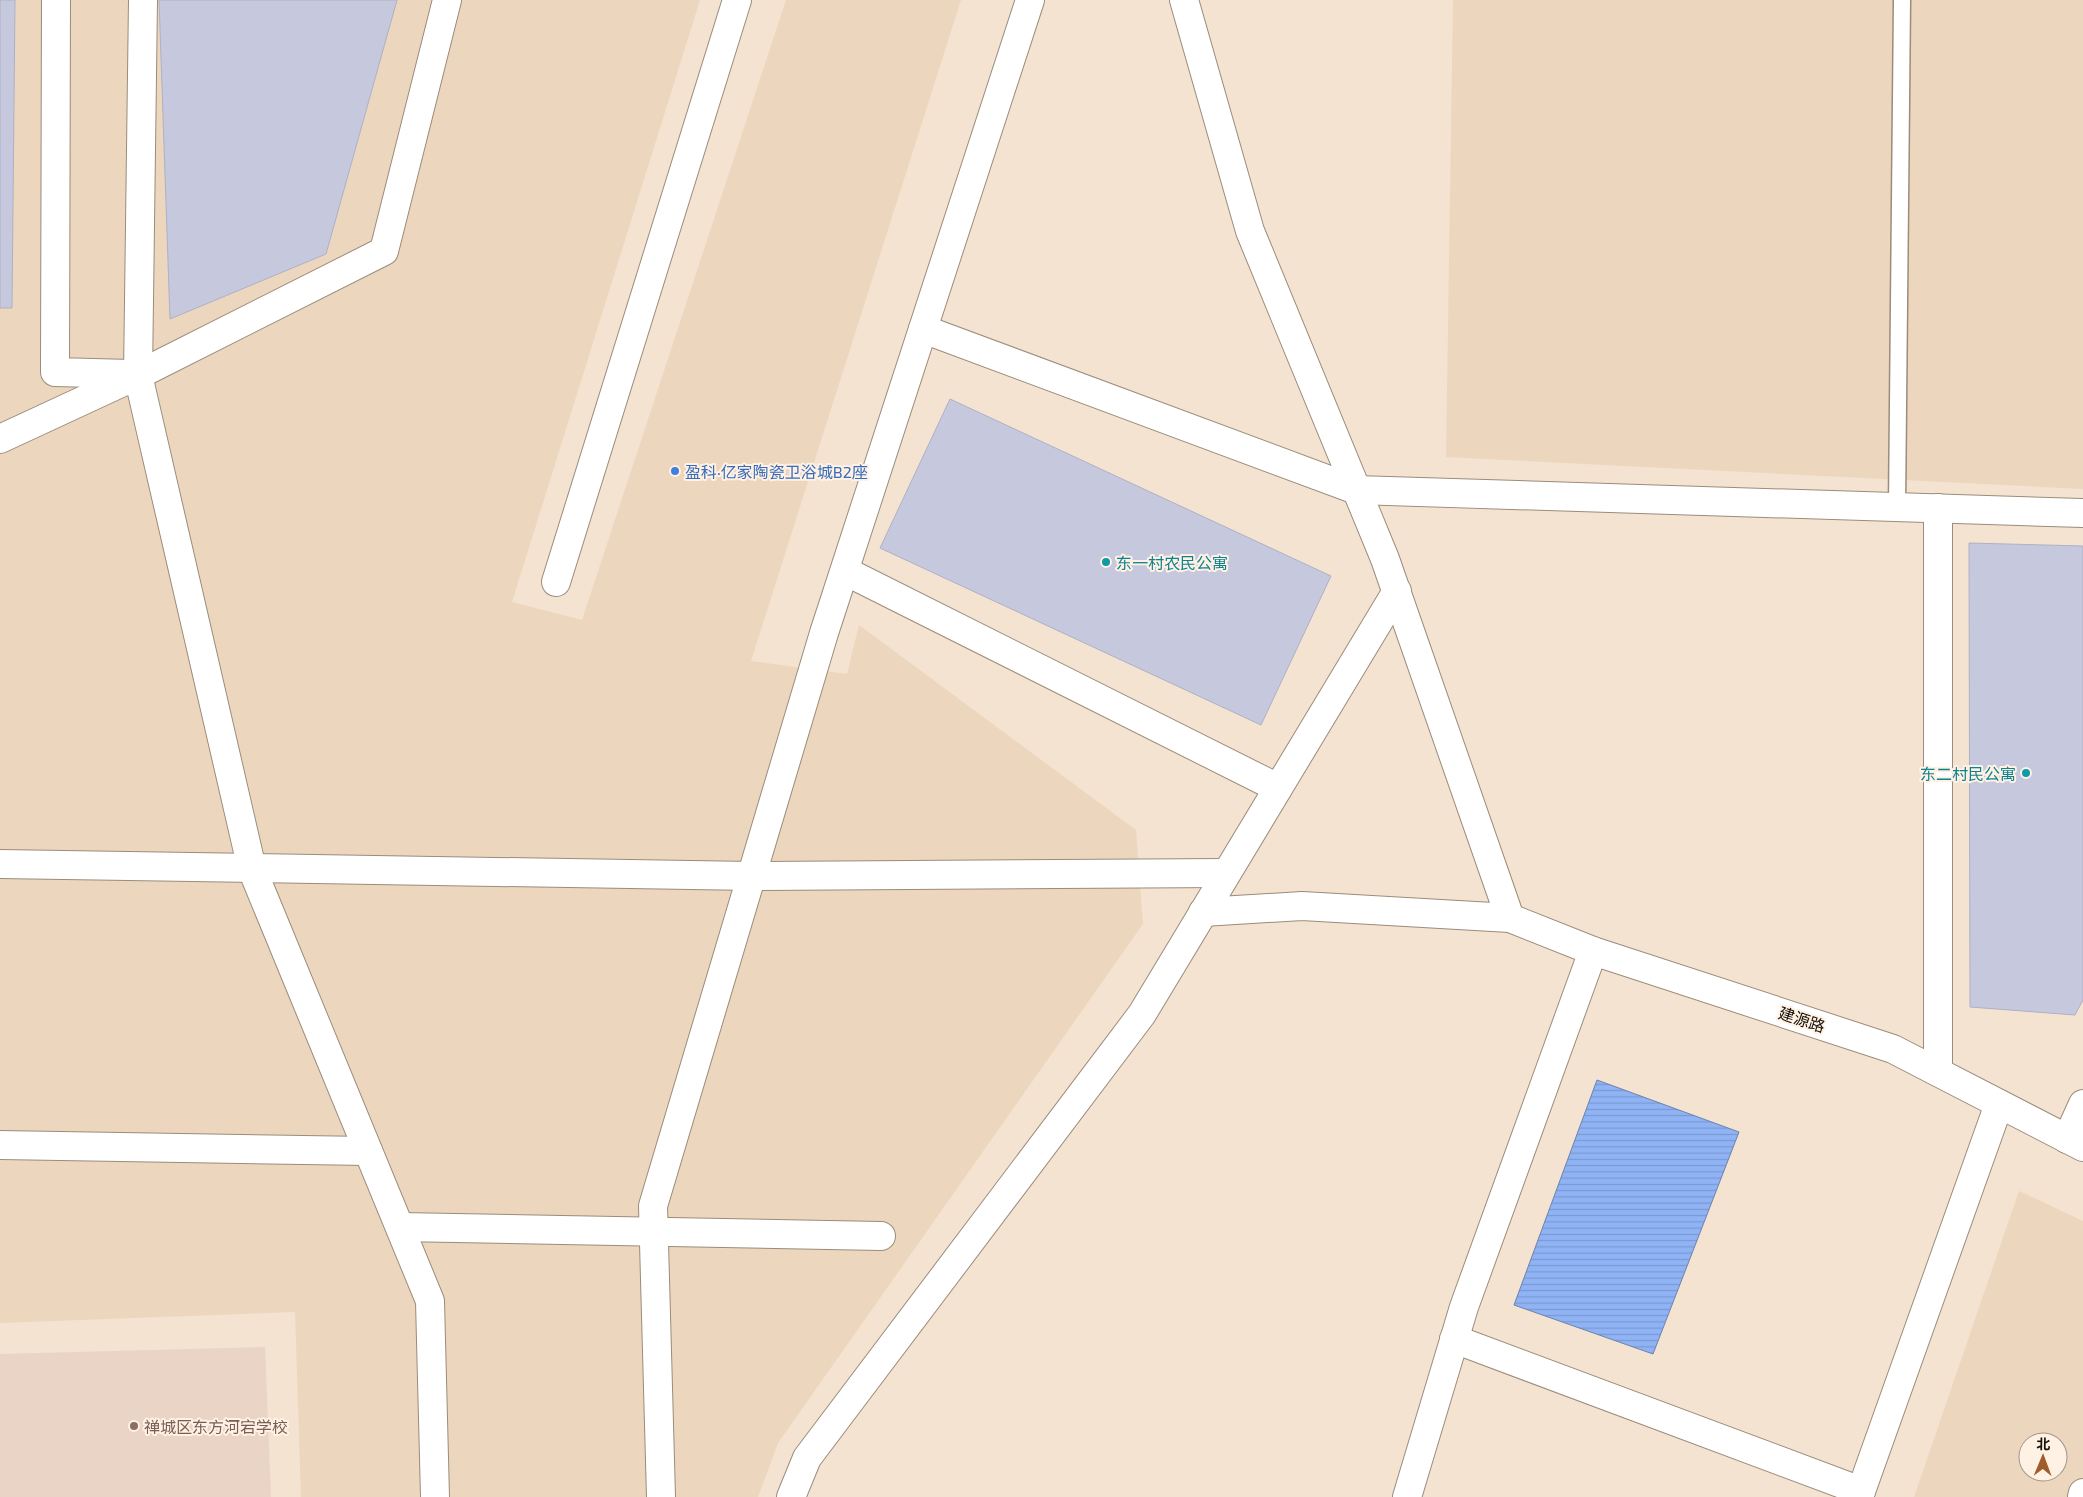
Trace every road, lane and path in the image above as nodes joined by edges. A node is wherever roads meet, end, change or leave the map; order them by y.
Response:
1 (56, 0) edge
2 (142, 0) edge
3 (447, 0) edge
4 (737, 0) edge
5 (1030, 0) edge
6 (1184, 0) edge
7 (1902, 0) edge
8 (923, 329) junction
9 (138, 375) junction
10 (0, 439) edge
11 (1356, 490) junction
12 (1897, 507) junction
13 (1938, 508) junction
14 (2083, 513) edge
15 (845, 571) junction
16 (556, 582) dead end
17 (1397, 591) junction
18 (1278, 788) junction
19 (0, 864) edge
20 (252, 869) junction
21 (1226, 873) junction
22 (752, 876) junction
23 (1203, 912) junction
24 (1510, 918) junction
25 (1593, 951) junction
26 (1938, 1072) junction
27 (1999, 1104) junction
28 (2083, 1104) edge
29 (2075, 1143) edge
30 (0, 1145) edge
31 (368, 1151) junction
32 (400, 1226) junction
33 (654, 1232) junction
34 (881, 1236) dead end
35 (1454, 1339) junction
36 (2083, 1493) edge
37 (1860, 1494) edge
38 (435, 1497) edge
39 (661, 1497) edge
40 (791, 1497) edge
41 (1407, 1497) edge
42 (2082, 1497) edge

1 - 9 street
2 - 9 street
3 - 9 street
4 - 16 street
5 - 8 street
6 - 11 street
7 - 12 lane
8 - 11 street
8 - 15 street
9 - 10 street
9 - 20 street
11 - 12 street
11 - 17 street
12 - 13 street
13 - 14 street
13 - 26 street
15 - 18 street
15 - 22 street
17 - 18 street
17 - 24 street
18 - 21 street
19 - 20 street
20 - 22 street
20 - 31 street
21 - 22 street
21 - 23 street
22 - 33 street
23 - 24 street, 建源路
23 - 40 street
24 - 25 street, 建源路
25 - 26 street, 建源路
25 - 35 street
26 - 27 street, 建源路
27 - 29 street, 建源路
27 - 37 street
28 - 29 street
30 - 31 street
31 - 32 street
32 - 33 street
32 - 38 street
33 - 34 street
33 - 39 street
35 - 37 street
35 - 41 street
36 - 42 street

